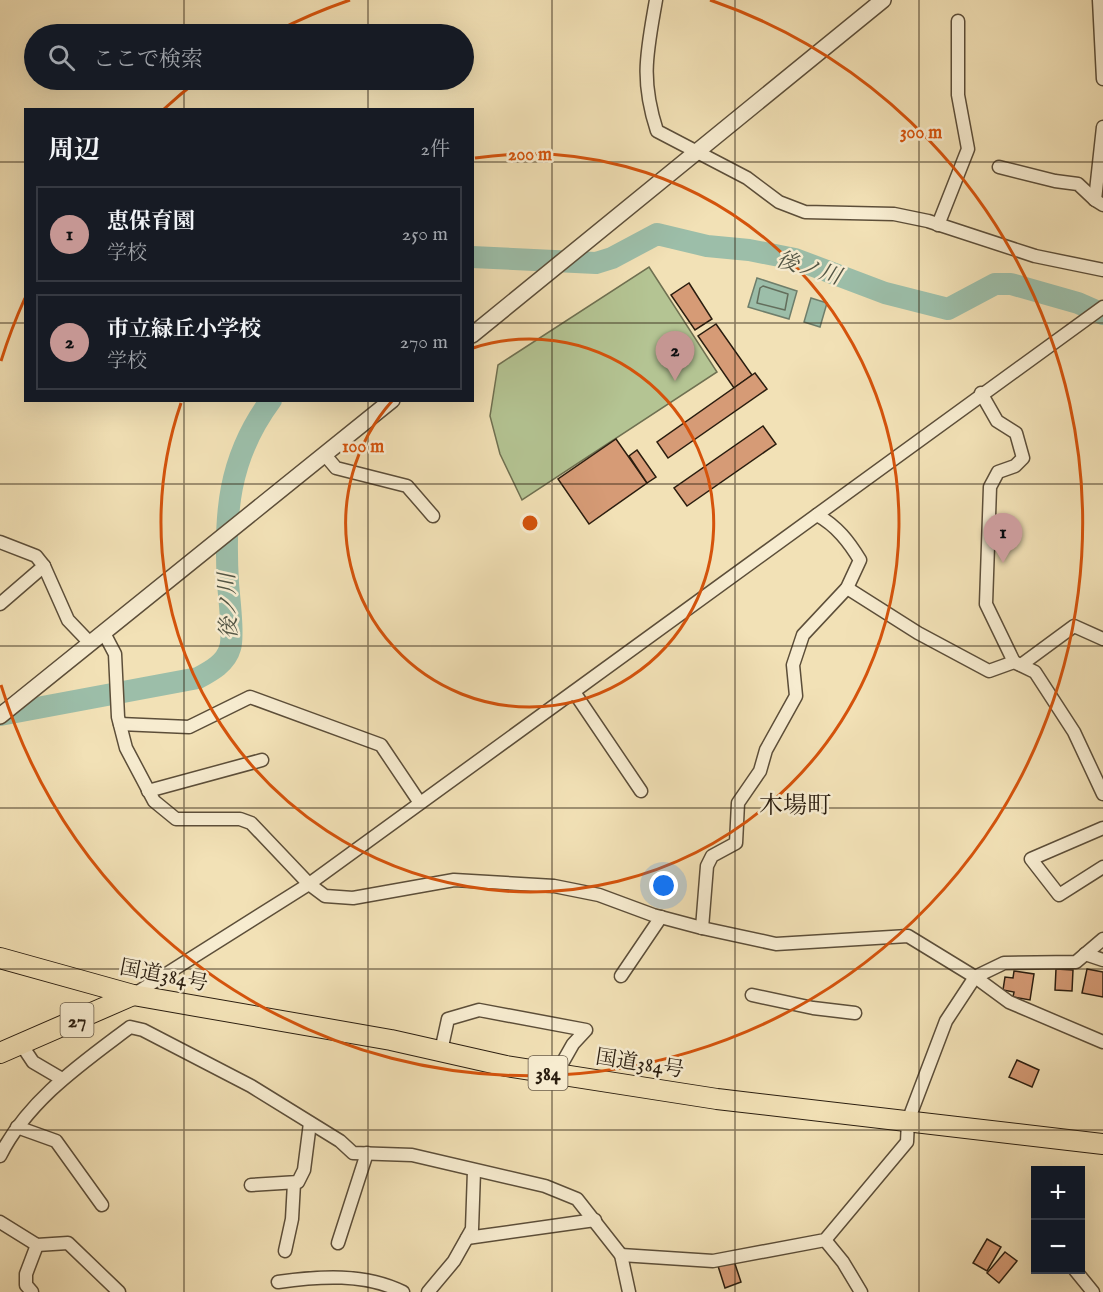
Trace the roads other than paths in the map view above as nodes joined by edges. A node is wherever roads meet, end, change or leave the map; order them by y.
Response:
1 (656, 0) edge
2 (1099, 0) edge
3 (880, 1) edge
4 (958, 21) dead end
5 (1103, 80) edge
6 (1103, 127) edge
7 (694, 153) junction
8 (999, 167) dead end
9 (1099, 203) edge
10 (938, 225) junction
11 (1103, 270) edge
12 (1103, 307) edge
13 (474, 333) edge
14 (981, 393) junction
15 (390, 402) edge
16 (325, 455) junction
17 (817, 515) junction
18 (433, 516) dead end
19 (0, 542) edge
20 (44, 566) junction
21 (847, 588) junction
22 (0, 604) edge
23 (104, 633) junction
24 (1103, 639) edge
25 (90, 643) junction
26 (1018, 664) junction
27 (574, 692) junction
28 (0, 716) edge
29 (120, 724) junction
30 (262, 760) dead end
31 (148, 790) junction
32 (641, 791) dead end
33 (1103, 794) edge
34 (420, 803) junction
35 (1103, 828) edge
36 (1103, 867) edge
37 (309, 884) junction
38 (661, 917) junction
39 (702, 928) junction
40 (1103, 939) edge
41 (1085, 954) junction
42 (0, 958) edge
43 (1103, 960) edge
44 (621, 976) dead end
45 (975, 977) junction
46 (133, 995) junction
47 (752, 995) dead end
48 (855, 1013) dead end
49 (1103, 1042) edge
50 (21, 1044) junction
51 (441, 1051) junction
52 (0, 1053) edge
53 (556, 1074) junction
54 (62, 1080) junction
55 (908, 1121) junction
56 (310, 1123) junction
57 (17, 1127) junction
58 (1103, 1144) edge
59 (367, 1153) junction
60 (0, 1156) edge
61 (474, 1171) junction
62 (294, 1183) junction
63 (250, 1185) dead end
64 (102, 1205) dead end
65 (595, 1220) junction
66 (0, 1222) edge
67 (467, 1238) junction
68 (825, 1240) junction
69 (338, 1243) dead end
70 (37, 1245) junction
71 (285, 1251) dead end
72 (621, 1255) junction
73 (1079, 1274) edge
74 (278, 1281) dead end
75 (32, 1292) edge
76 (119, 1292) edge
77 (403, 1292) edge
78 (428, 1292) edge
79 (629, 1292) edge
80 (861, 1292) edge
81 (1092, 1292) edge

1 - 7 street
2 - 5 street
3 - 7 street
4 - 10 street
6 - 9 street
7 - 10 street
7 - 13 street
8 - 9 street
10 - 11 street
12 - 14 street
14 - 17 street
14 - 26 street
15 - 16 street
16 - 18 street
16 - 23 street
17 - 21 street
17 - 27 street
19 - 20 street
20 - 22 street
20 - 25 street
21 - 26 street
21 - 39 street
23 - 25 street
23 - 29 street
24 - 26 street
25 - 28 street
26 - 33 street
27 - 32 street
27 - 34 street
29 - 31 street
29 - 34 street
30 - 31 street
31 - 37 street
34 - 37 street
35 - 36 street
37 - 38 street
37 - 46 street
38 - 39 street
38 - 44 street
39 - 45 street
40 - 41 street
41 - 43 street
41 - 45 street
42 - 46 main road, 国道384号 / 384
45 - 49 street
45 - 55 street
46 - 50 main road, 27
46 - 51 main road, 国道384号 / 384
47 - 48 street
50 - 52 main road, 27
50 - 54 street
51 - 53 main road, 国道384号 / 384
51 - 53 street
53 - 55 main road, 国道384号 / 384
54 - 56 street
54 - 57 street
55 - 58 main road, 国道384号 / 384
55 - 68 street
56 - 59 street
56 - 62 street
57 - 60 street
57 - 64 street
59 - 61 street
59 - 69 street
61 - 65 street
61 - 67 street
62 - 63 street
62 - 71 street
65 - 67 street
65 - 72 street
66 - 70 street
67 - 78 street
68 - 72 street
68 - 80 street
70 - 75 street
70 - 76 street
72 - 79 street
73 - 81 street
74 - 77 street

